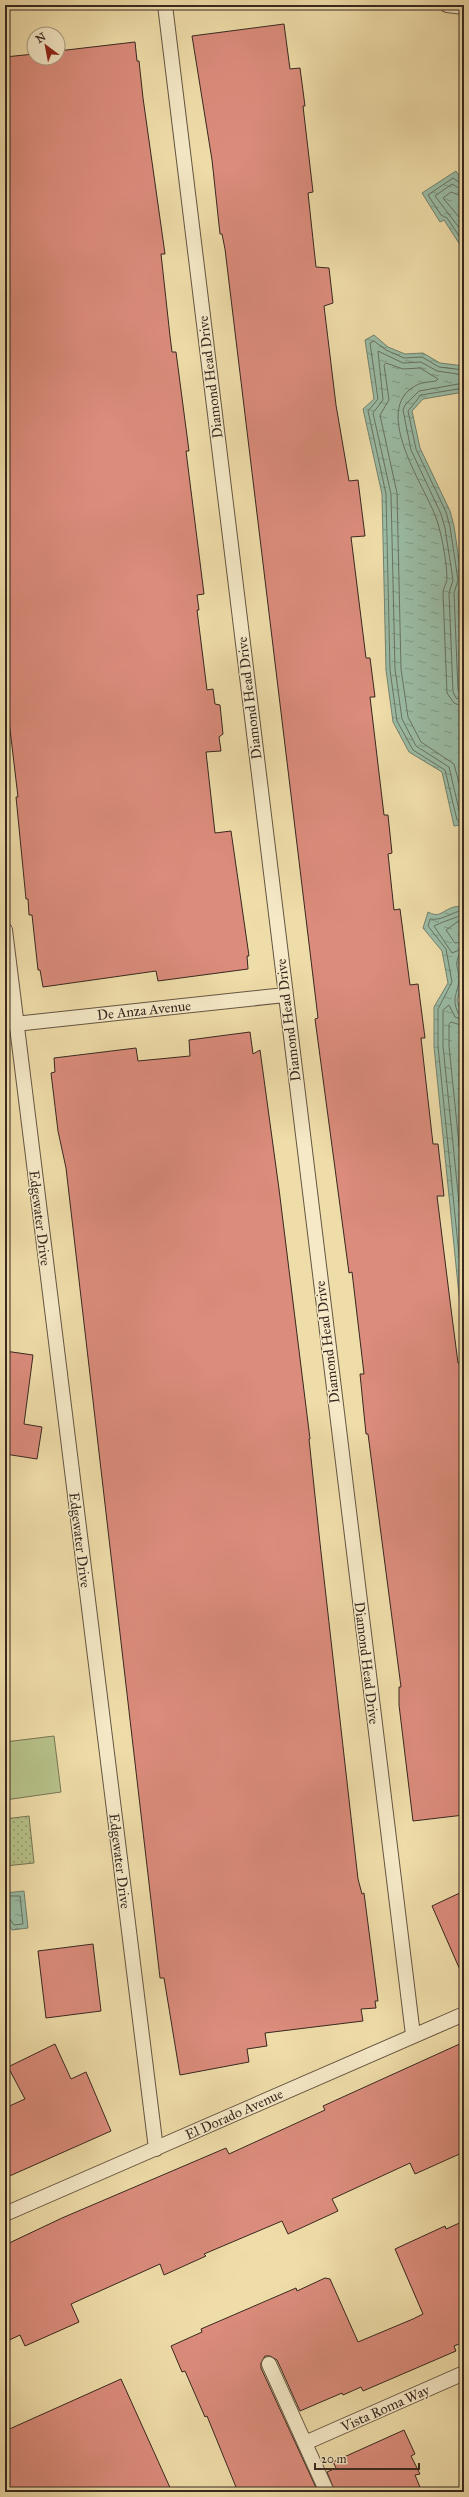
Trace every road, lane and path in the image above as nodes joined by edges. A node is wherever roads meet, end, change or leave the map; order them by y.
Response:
1 (165, 5) edge
2 (448, 5) edge
3 (464, 7) edge
4 (5, 930) edge
5 (285, 995) junction
6 (10, 1022) edge
7 (464, 2014) edge
8 (413, 2035) junction
9 (156, 2149) junction
10 (5, 2214) edge
11 (269, 2364) dead end
12 (464, 2373) edge
13 (305, 2443) junction
14 (327, 2492) edge

1 - 5 lane, Diamond Head Drive
2 - 3 lane
4 - 6 lane, Edgewater Drive
5 - 6 lane, De Anza Avenue
5 - 8 lane, Diamond Head Drive
6 - 9 lane, Edgewater Drive
7 - 8 lane, El Dorado Avenue
8 - 9 lane, El Dorado Avenue
9 - 10 lane, El Dorado Avenue
11 - 13 lane
12 - 13 lane, Vista Roma Way
13 - 14 lane

